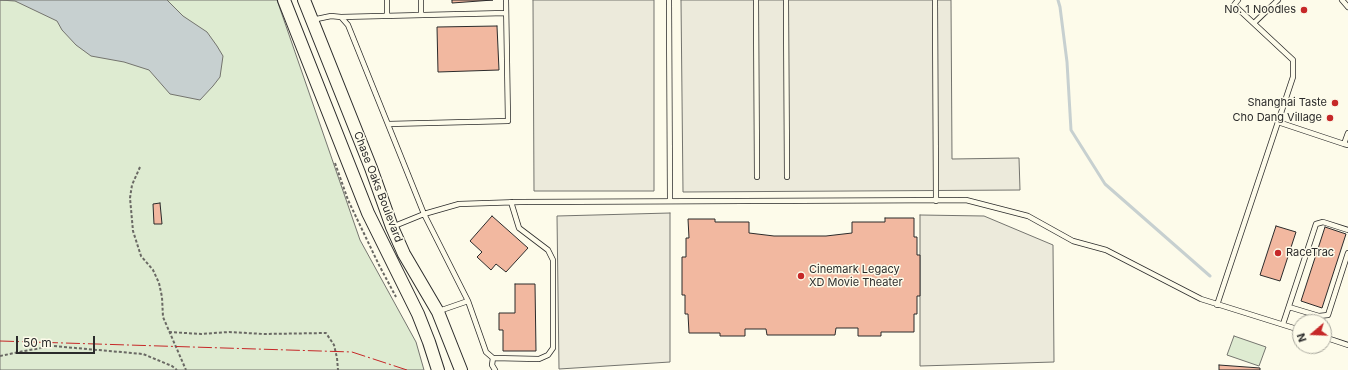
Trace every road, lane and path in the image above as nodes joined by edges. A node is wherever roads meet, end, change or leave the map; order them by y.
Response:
1 (284, 0) edge
2 (304, 0) edge
3 (387, 0) edge
4 (420, 0) edge
5 (506, 0) edge
6 (669, 0) edge
7 (756, 0) edge
8 (786, 0) edge
9 (935, 0) edge
10 (1238, 0) edge
11 (1278, 0) edge
12 (1342, 0) edge
13 (1348, 7) edge
14 (506, 13) junction
15 (420, 15) junction
16 (341, 16) junction
17 (387, 16) junction
18 (312, 20) junction
19 (1254, 23) junction
20 (294, 26) junction
21 (1278, 122) junction
22 (388, 124) junction
23 (1348, 133) edge
24 (1346, 144) edge
25 (140, 167) dead end
26 (757, 177) dead end
27 (787, 177) dead end
28 (936, 200) junction
29 (670, 201) junction
30 (511, 202) junction
31 (424, 214) junction
32 (392, 228) junction
33 (1348, 230) edge
34 (378, 234) junction
35 (1348, 253) edge
36 (468, 301) junction
37 (1217, 305) junction
38 (1288, 307) junction
39 (438, 312) junction
40 (1312, 314) edge
41 (1328, 314) edge
42 (1283, 324) junction
43 (1292, 327) edge
44 (169, 332) junction
45 (1332, 340) edge
46 (1348, 345) edge
47 (0, 356) edge
48 (493, 358) junction
49 (177, 370) edge
50 (186, 370) edge
51 (338, 370) edge
52 (438, 370) edge
53 (461, 370) edge
54 (496, 370) edge

1 - 20 street, Chase Oaks Boulevard
2 - 18 street, Chase Oaks Boulevard
3 - 17 lane
4 - 15 lane
5 - 14 lane
6 - 29 lane
7 - 26 lane
8 - 27 lane
9 - 28 lane
10 - 19 lane
11 - 19 lane
12 - 13 lane
14 - 15 lane
14 - 22 lane
15 - 17 lane
16 - 17 lane
16 - 18 lane
16 - 22 lane
18 - 20 street
18 - 32 street, Chase Oaks Boulevard
19 - 21 lane
20 - 34 street, Chase Oaks Boulevard
21 - 24 lane
21 - 37 lane
22 - 31 lane
23 - 24 lane
25 - 44 path
28 - 29 lane
28 - 37 lane
29 - 30 lane
30 - 31 lane
30 - 48 lane
31 - 32 lane
31 - 36 lane
32 - 34 street
32 - 39 street, Chase Oaks Boulevard
33 - 38 lane
34 - 52 street, Chase Oaks Boulevard
35 - 41 lane
36 - 39 lane
36 - 48 lane
37 - 42 lane
38 - 40 lane
38 - 42 lane
39 - 53 street, Chase Oaks Boulevard
42 - 43 lane
44 - 50 path
44 - 51 path
45 - 46 lane
47 - 49 path
48 - 54 lane

